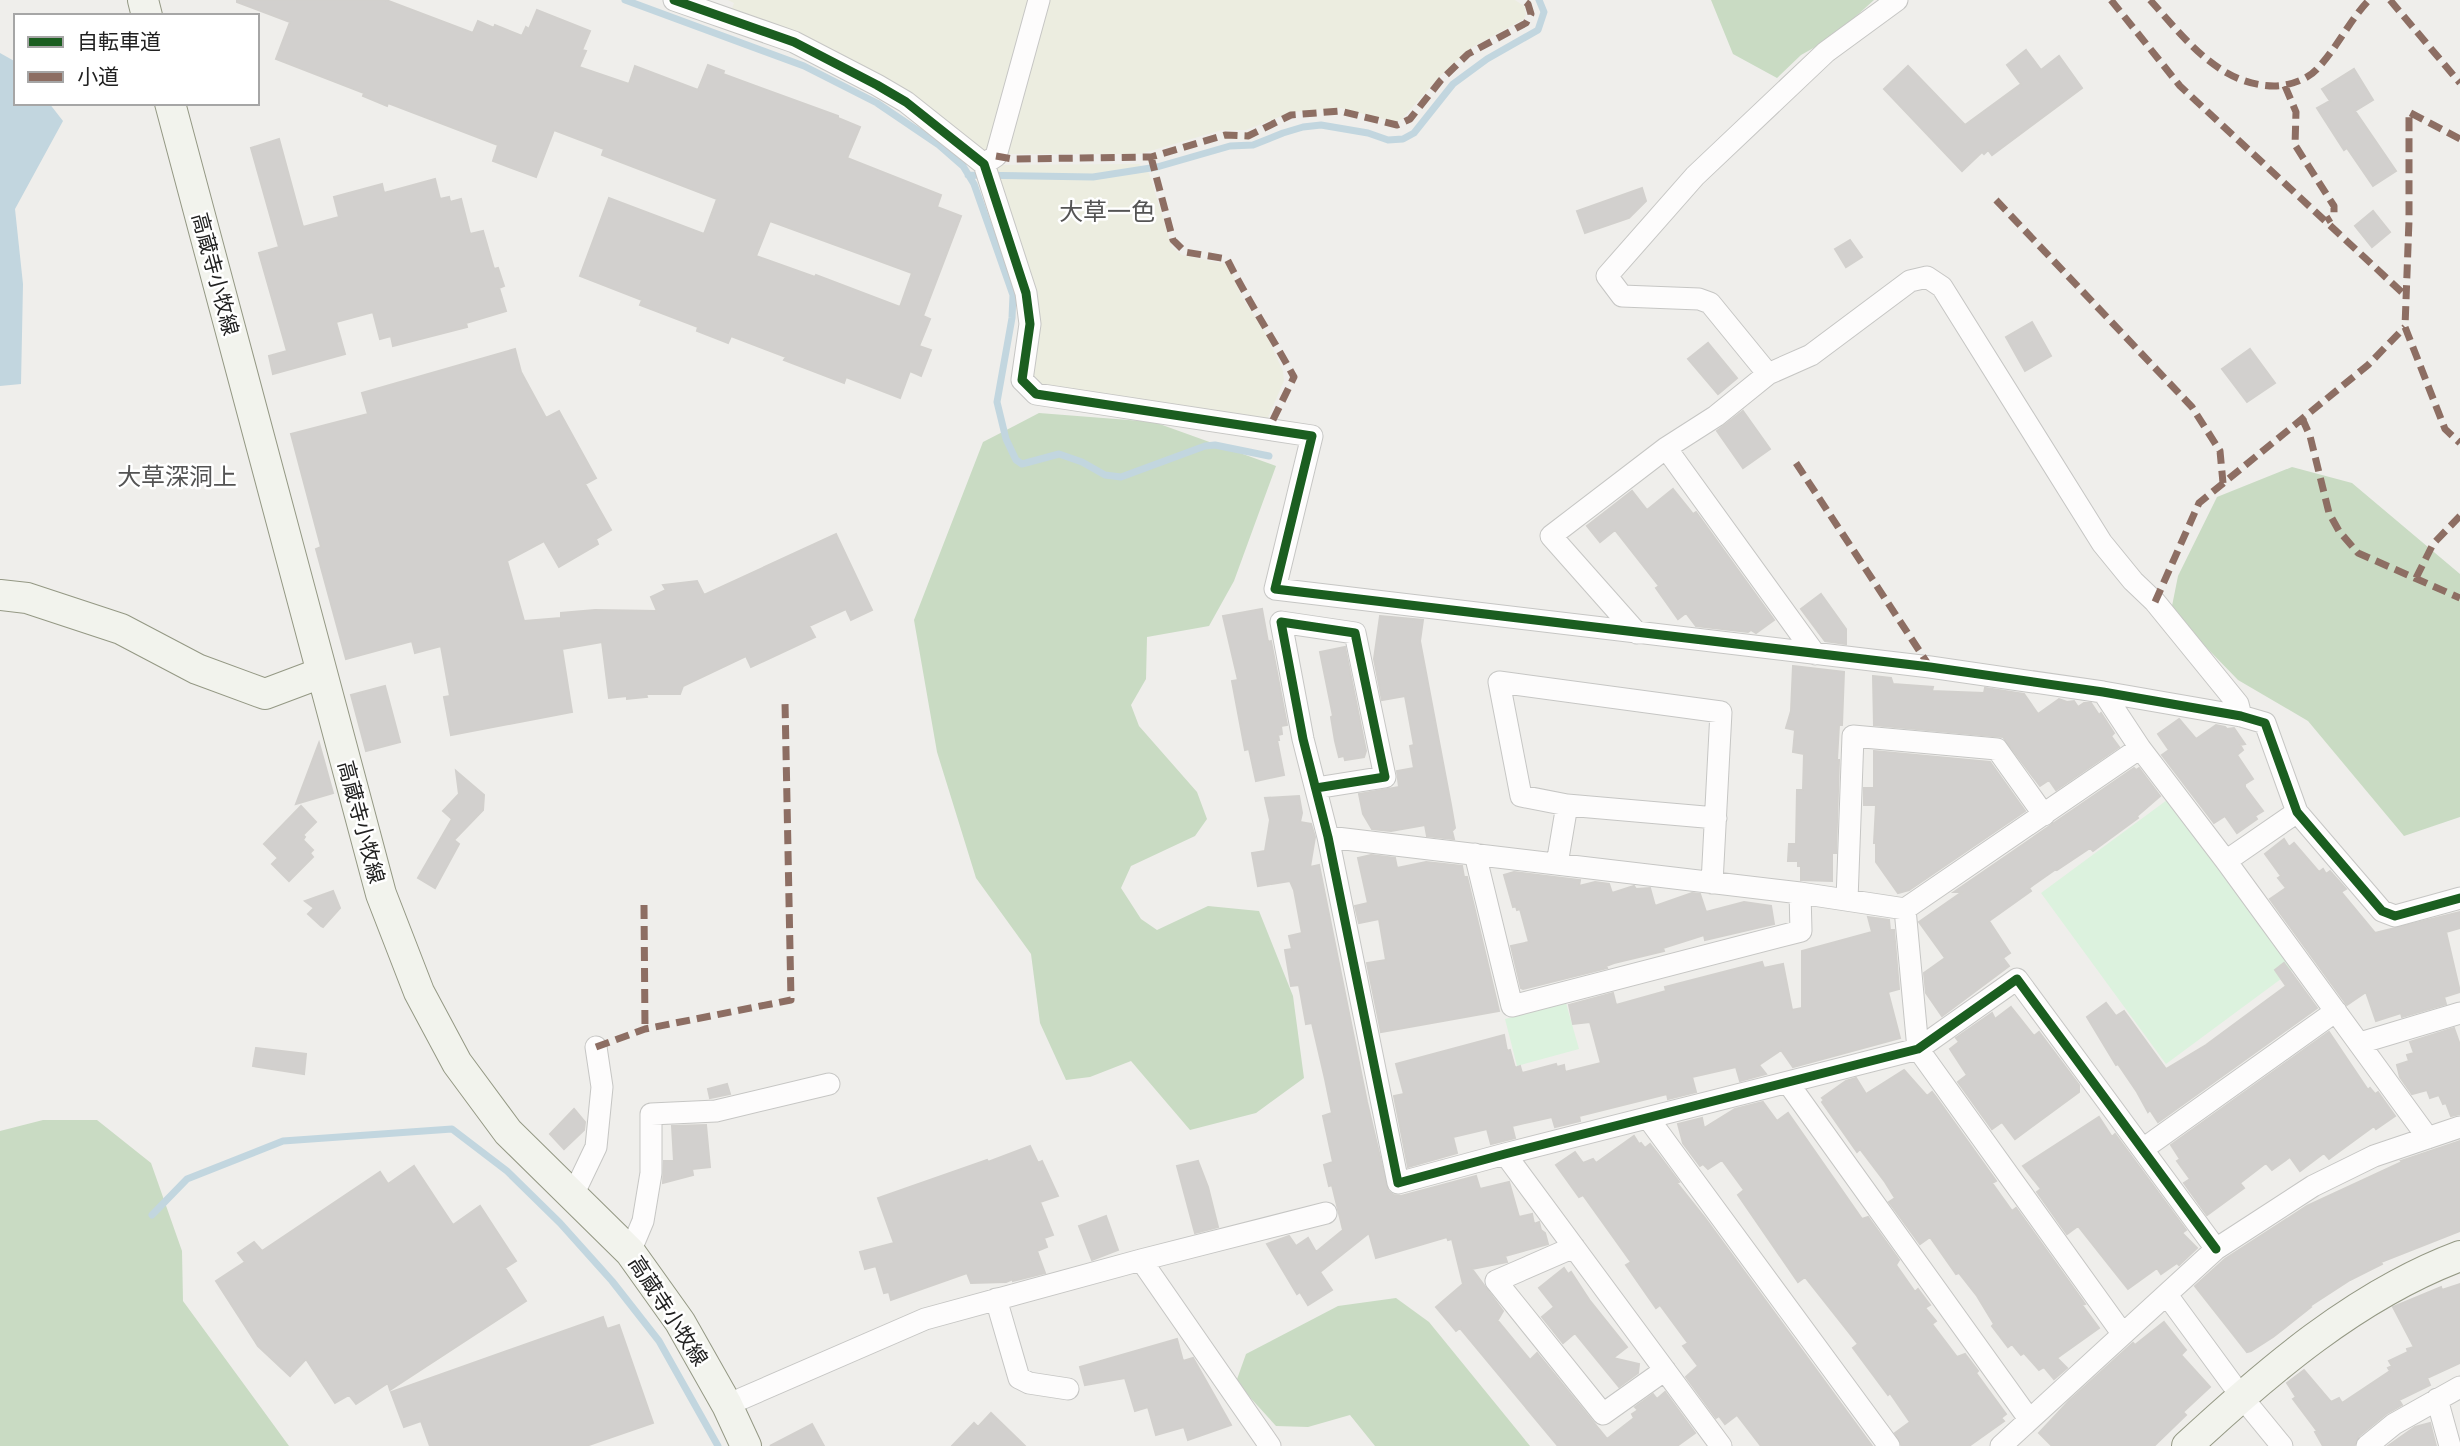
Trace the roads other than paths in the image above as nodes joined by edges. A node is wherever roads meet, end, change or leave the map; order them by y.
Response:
1 (674, 0) edge
2 (1039, 0) edge
3 (1897, 0) edge
4 (171, 105) edge
5 (984, 164) junction
6 (1768, 373) junction
7 (1666, 447) junction
8 (0, 595) edge
9 (1637, 633) junction
10 (1815, 654) junction
11 (321, 673) junction
12 (2103, 692) junction
13 (2241, 716) junction
14 (2140, 748) junction
15 (1316, 788) junction
16 (1567, 805) junction
17 (2297, 812) junction
18 (2044, 815) junction
19 (1716, 818) junction
20 (1328, 837) junction
21 (1475, 854) junction
22 (2226, 861) junction
23 (1557, 864) junction
24 (1713, 883) junction
25 (1800, 893) junction
26 (2460, 898) edge
27 (1847, 900) junction
28 (1905, 909) junction
29 (2336, 1011) junction
30 (2460, 1013) edge
31 (2360, 1043) junction
32 (596, 1047) dead end
33 (1918, 1049) junction
34 (1788, 1083) junction
35 (829, 1084) dead end
36 (1648, 1118) junction
37 (2460, 1127) edge
38 (2428, 1138) junction
39 (2143, 1149) junction
40 (1505, 1154) junction
41 (572, 1195) junction
42 (1326, 1213) dead end
43 (1574, 1247) junction
44 (2216, 1249) junction
45 (630, 1252) junction
46 (2460, 1256) edge
47 (1141, 1260) junction
48 (2167, 1295) junction
49 (996, 1299) junction
50 (2122, 1333) junction
51 (1665, 1370) junction
52 (2460, 1387) edge
53 (1068, 1389) dead end
54 (2241, 1396) junction
55 (2437, 1399) junction
56 (727, 1405) junction
57 (2029, 1419) junction
58 (746, 1446) edge
59 (1270, 1446) edge
60 (1721, 1446) edge
61 (1889, 1446) edge
62 (2001, 1446) edge
63 (2187, 1446) edge
64 (2282, 1446) edge
65 (2367, 1446) edge
66 (2450, 1446) edge

1 - 5 street
2 - 5 street
3 - 6 street
4 - 11 main road, 高蔵寺小牧線
5 - 9 street
6 - 7 street
6 - 13 street
7 - 9 street
7 - 10 street
8 - 11 main road
9 - 10 street
10 - 12 street
11 - 41 main road, 高蔵寺小牧線
12 - 13 street
12 - 14 street
13 - 17 street
14 - 18 street
14 - 22 street
15 - 15 street
15 - 20 street
16 - 19 street
16 - 19 street
16 - 23 street
17 - 22 street
17 - 26 street
18 - 27 street
18 - 28 street
19 - 24 street
20 - 21 street
20 - 40 street
21 - 23 street
21 - 25 street
22 - 29 street
23 - 24 street
24 - 25 street
25 - 27 street
27 - 28 street
28 - 33 street
29 - 31 street
29 - 39 street
30 - 31 street
31 - 38 street
32 - 41 street
33 - 34 street
33 - 39 street
33 - 50 street
34 - 36 street
34 - 57 street
35 - 45 street
36 - 40 street
36 - 61 street
37 - 38 street
38 - 44 street
39 - 44 street
40 - 43 street
41 - 45 main road, 高蔵寺小牧線
42 - 47 street
43 - 51 street
43 - 51 street
44 - 48 street
45 - 56 main road, 高蔵寺小牧線
46 - 54 main road
47 - 49 street
47 - 59 street
48 - 50 street
48 - 54 street
49 - 53 street
49 - 56 street
50 - 57 street
51 - 60 street
52 - 55 street
54 - 63 main road
54 - 64 street
55 - 65 street
55 - 66 street
56 - 58 main road, 高蔵寺小牧線
57 - 62 street

